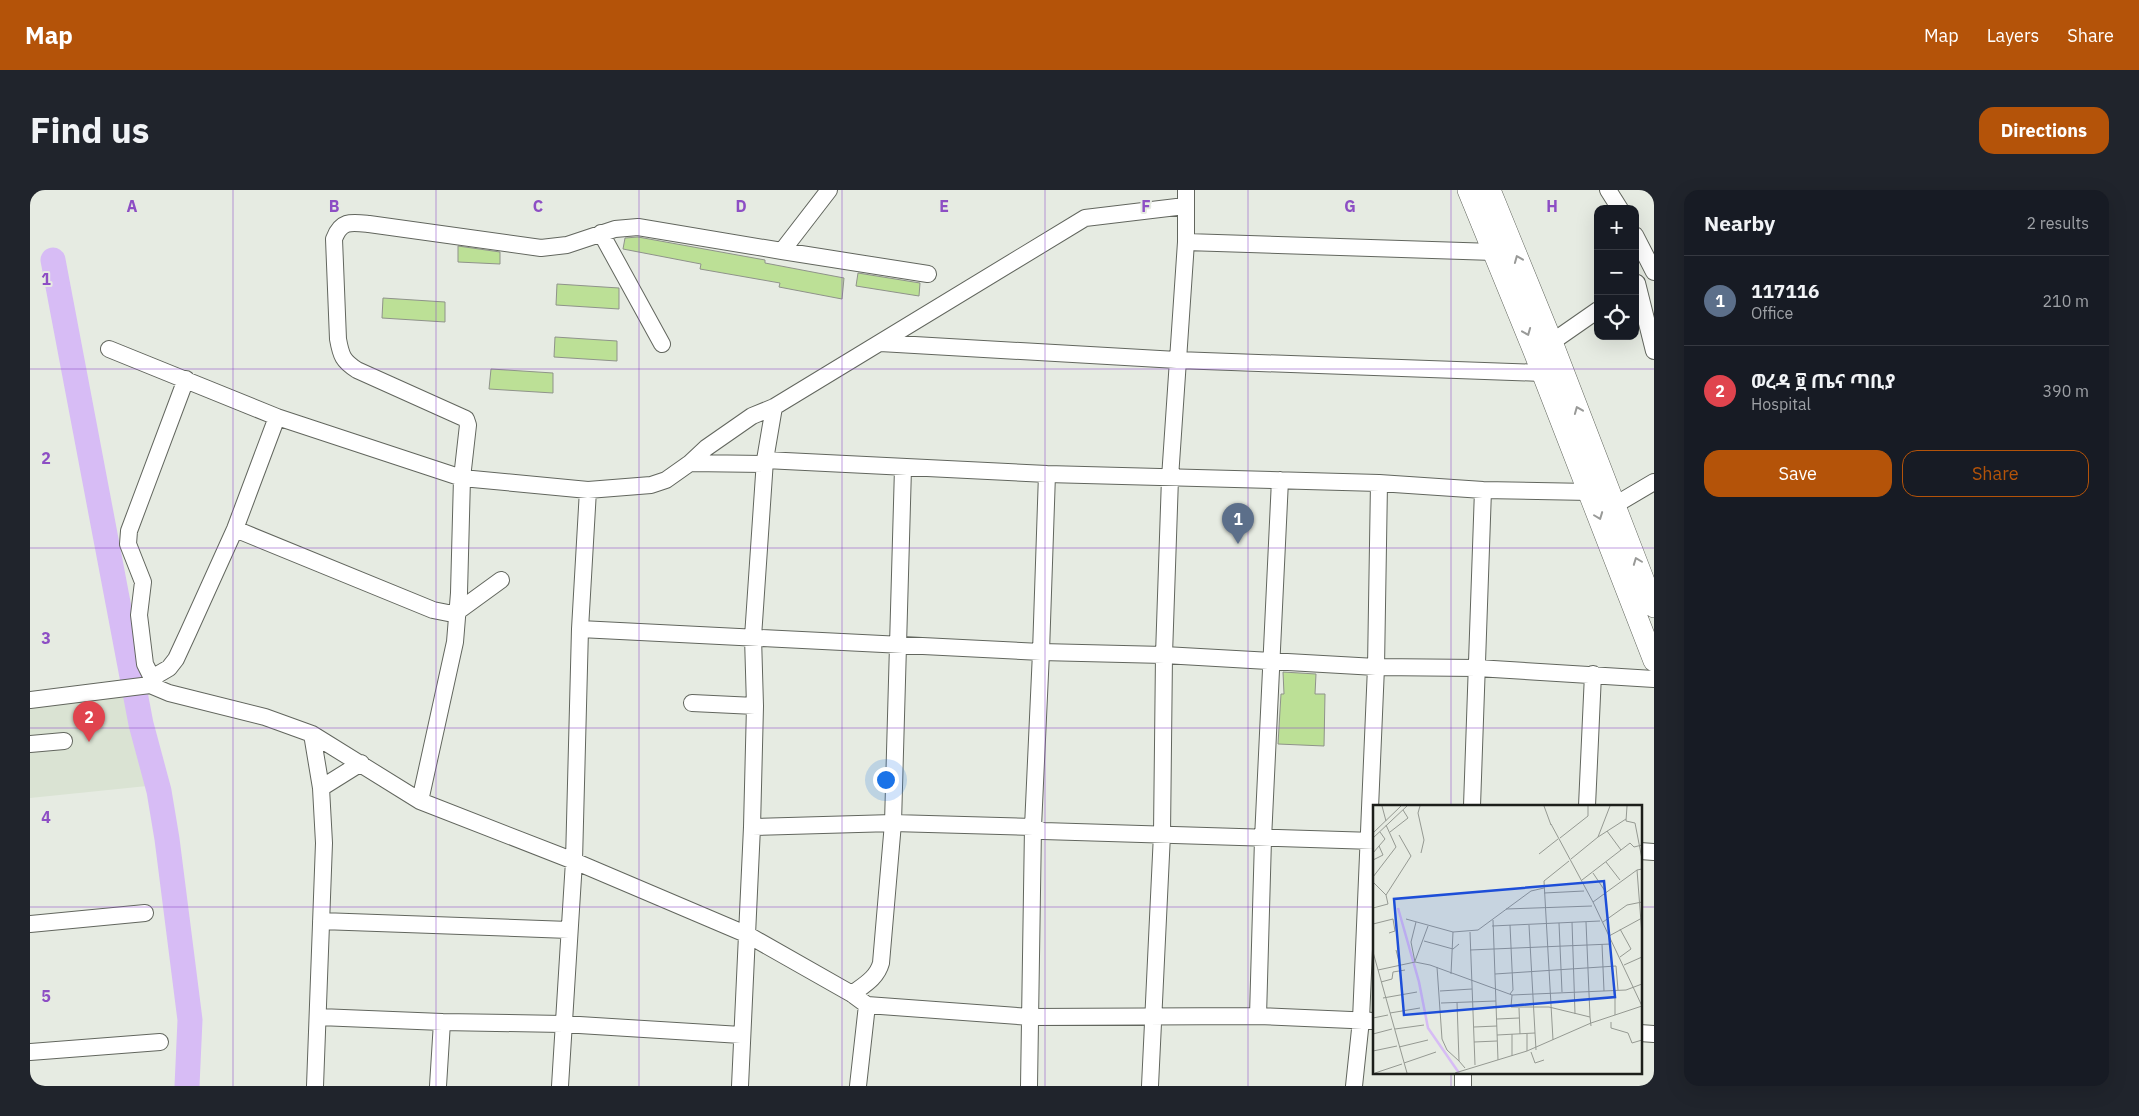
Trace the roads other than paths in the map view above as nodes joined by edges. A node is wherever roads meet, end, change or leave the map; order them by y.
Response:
1 (829, 190) edge
2 (1468, 190) edge
3 (1490, 190) edge
4 (1608, 190) edge
5 (1186, 198) edge
6 (1617, 205) edge
7 (601, 233) junction
8 (1186, 242) junction
9 (1639, 243) edge
10 (782, 251) junction
11 (1494, 252) junction
12 (1654, 272) edge
13 (928, 274) dead end
14 (1639, 282) edge
15 (1639, 295) edge
16 (1523, 296) junction
17 (1594, 313) edge
18 (1552, 342) junction
19 (880, 343) junction
20 (662, 344) dead end
21 (109, 349) dead end
22 (1654, 351) edge
23 (1177, 360) junction
24 (1542, 374) junction
25 (186, 379) junction
26 (774, 407) junction
27 (277, 417) junction
28 (765, 462) junction
29 (690, 463) junction
30 (903, 468) junction
31 (1046, 474) junction
32 (462, 478) junction
33 (1170, 478) junction
34 (1280, 480) junction
35 (1654, 482) edge
36 (1379, 483) junction
37 (588, 490) junction
38 (1483, 490) junction
39 (1590, 492) junction
40 (1615, 505) junction
41 (235, 529) junction
42 (501, 580) dead end
43 (1654, 607) edge
44 (458, 612) junction
45 (580, 629) junction
46 (753, 637) junction
47 (898, 646) junction
48 (1041, 652) junction
49 (1164, 655) junction
50 (1271, 660) junction
51 (1654, 661) edge
52 (1376, 667) junction
53 (1477, 668) junction
54 (1593, 674) junction
55 (1654, 679) edge
56 (147, 683) junction
57 (30, 700) edge
58 (692, 703) dead end
59 (755, 706) junction
60 (312, 734) junction
61 (64, 741) dead end
62 (30, 744) edge
63 (361, 764) junction
64 (321, 788) junction
65 (420, 800) junction
66 (1472, 805) edge
67 (1587, 805) edge
68 (893, 823) junction
69 (752, 827) junction
70 (1033, 827) junction
71 (1162, 834) junction
72 (1263, 839) junction
73 (1371, 841) edge
74 (574, 861) junction
75 (145, 913) dead end
76 (322, 921) junction
77 (30, 924) edge
78 (569, 930) junction
79 (748, 935) junction
80 (852, 994) junction
81 (867, 1005) junction
82 (1258, 1016) junction
83 (319, 1017) junction
84 (1031, 1017) junction
85 (1155, 1017) junction
86 (1368, 1021) edge
87 (442, 1022) junction
88 (563, 1024) junction
89 (741, 1035) junction
90 (160, 1042) dead end
91 (30, 1052) edge
92 (315, 1086) edge
93 (438, 1086) edge
94 (560, 1086) edge
95 (740, 1086) edge
96 (858, 1086) edge
97 (1029, 1086) edge
98 (1150, 1086) edge
99 (1354, 1086) edge

1 - 10 street
2 - 11 main road
16 -> 3 main road
4 - 6 street
5 - 8 street
5 - 19 street
7 - 10 street
7 - 20 street
7 - 32 street
8 - 11 street
8 - 23 street
9 - 12 street
10 - 13 street
11 - 16 main road
12 - 14 street
15 - 22 street
16 - 18 main road
16 -> 24 main road
17 - 18 street
40 -> 18 main road
19 - 23 street
19 - 26 street
21 - 25 street
23 - 24 street
23 - 33 street
24 - 39 main road
25 - 27 street
25 - 56 street
26 - 28 street
26 - 29 street
27 - 32 street
27 - 41 street
28 - 29 street
28 - 30 street
28 - 46 street
29 - 37 street
30 - 31 street
30 - 47 street
31 - 33 street
31 - 48 street
32 - 37 street
32 - 44 street
33 - 34 street
33 - 49 street
34 - 36 street
34 - 50 street
35 - 40 street
36 - 38 street
36 - 52 street
37 - 45 street
38 - 39 street
38 - 53 street
39 -> 51 main road
43 -> 40 main road
41 - 44 street
41 - 56 street
42 - 44 street
44 - 65 street
45 - 46 street
45 - 74 street
46 - 47 street
46 - 59 street
47 - 48 street
47 - 68 street
48 - 49 street
48 - 70 street
49 - 50 street
49 - 71 street
50 - 52 street
50 - 72 street
52 - 53 street
52 - 73 street
53 - 54 street
53 - 66 street
54 - 55 street
54 - 67 street
56 - 57 street
56 - 60 street
58 - 59 street
59 - 69 street
60 - 63 street
60 - 64 street
61 - 62 street
63 - 64 street
63 - 65 street
64 - 76 street
65 - 74 street
68 - 69 street
68 - 70 street
68 - 80 street
69 - 79 street
70 - 71 street
70 - 84 street
71 - 72 street
71 - 85 street
72 - 73 street
72 - 82 street
73 - 86 street
74 - 78 street
74 - 79 street
75 - 77 street
76 - 78 street
76 - 83 street
78 - 88 street
79 - 80 street
79 - 89 street
80 - 81 street
81 - 84 street
81 - 96 street
82 - 85 street
82 - 86 street
83 - 87 street
83 - 92 street
84 - 85 street
84 - 97 street
85 - 98 street
86 - 99 street
87 - 88 street
87 - 93 street
88 - 89 street
88 - 94 street
89 - 95 street
90 - 91 street

